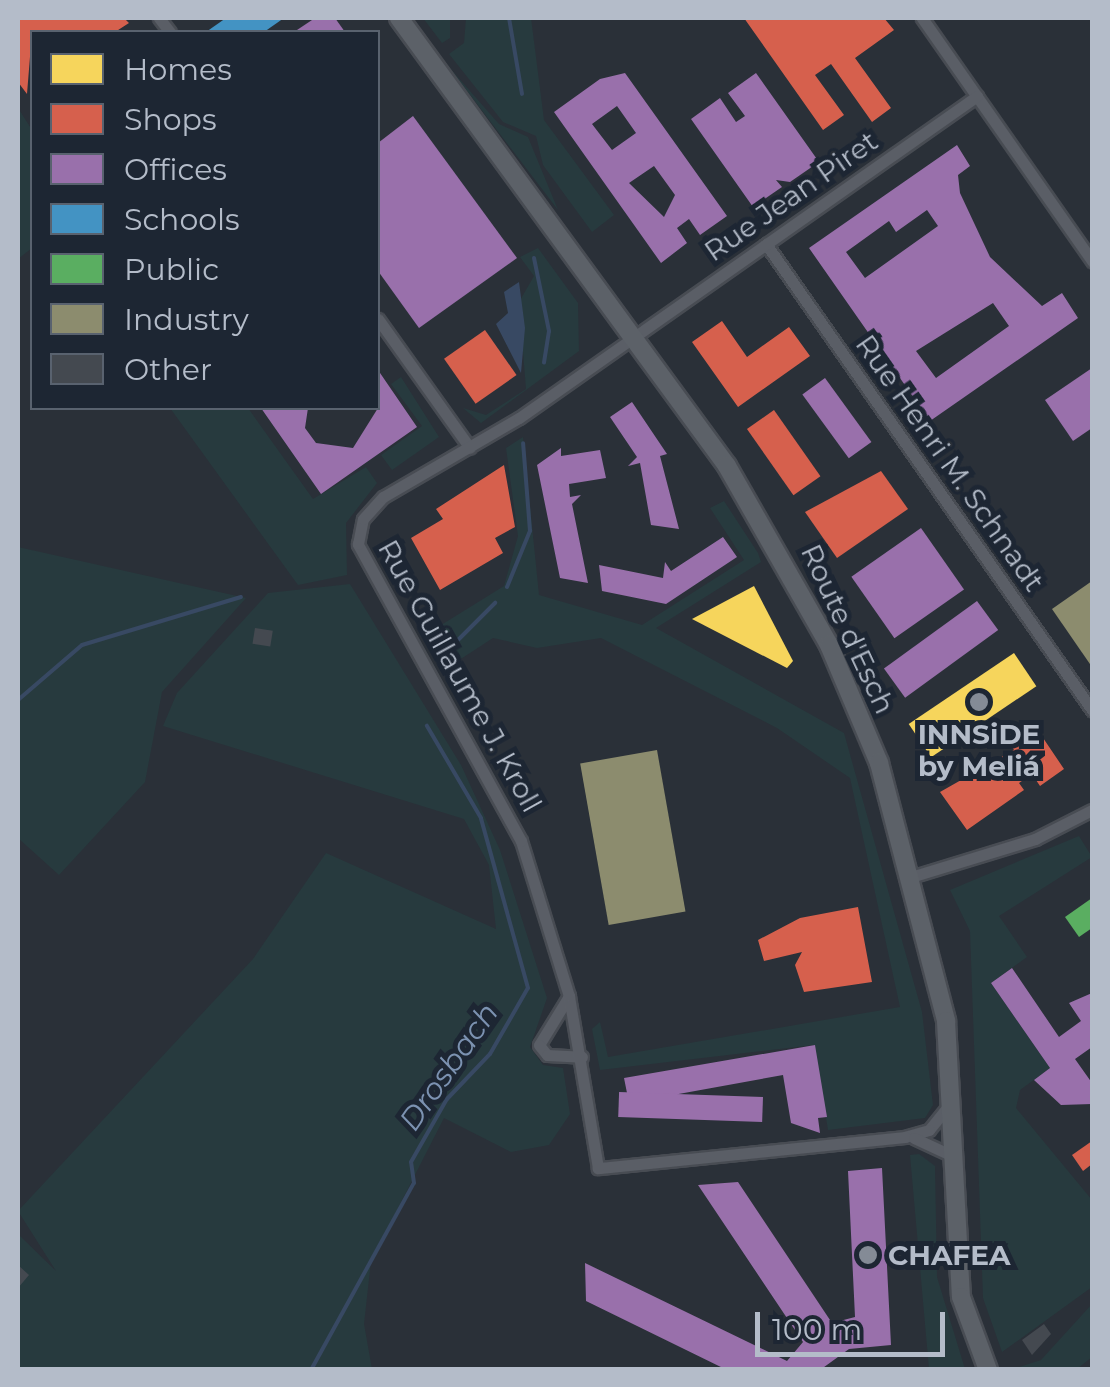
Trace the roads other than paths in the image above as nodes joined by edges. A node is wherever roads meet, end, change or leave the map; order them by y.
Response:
1 (399, 18) edge
2 (922, 18) edge
3 (976, 96) junction
4 (766, 244) junction
5 (1092, 261) edge
6 (380, 322) edge
7 (633, 338) junction
8 (470, 448) junction
9 (1092, 710) edge
10 (1092, 810) edge
11 (914, 876) junction
12 (569, 996) junction
13 (582, 1057) junction
14 (955, 1096) junction
15 (904, 1137) junction
16 (960, 1160) junction
17 (988, 1370) edge

1 - 7 main road, Route d'Esch
2 - 3 street
3 - 4 street, Rue Jean Piret
3 - 5 street
4 - 7 street, Rue Jean Piret
4 - 9 street, Rue Henri M. Schnadt
6 - 8 street
7 - 8 street, Rue Guillaume J. Kroll
7 - 11 main road, Route d'Esch
8 - 12 street, Rue Guillaume J. Kroll
10 - 11 street
11 - 14 main road, Route d'Esch
12 - 13 street, Rue Guillaume J. Kroll
12 - 13 street
13 - 15 street, Rue Guillaume J. Kroll
14 - 15 street, Rue Guillaume J. Kroll
14 - 16 main road, Route d'Esch
15 - 16 street, Rue Guillaume J. Kroll
16 - 17 main road, Route d'Esch

